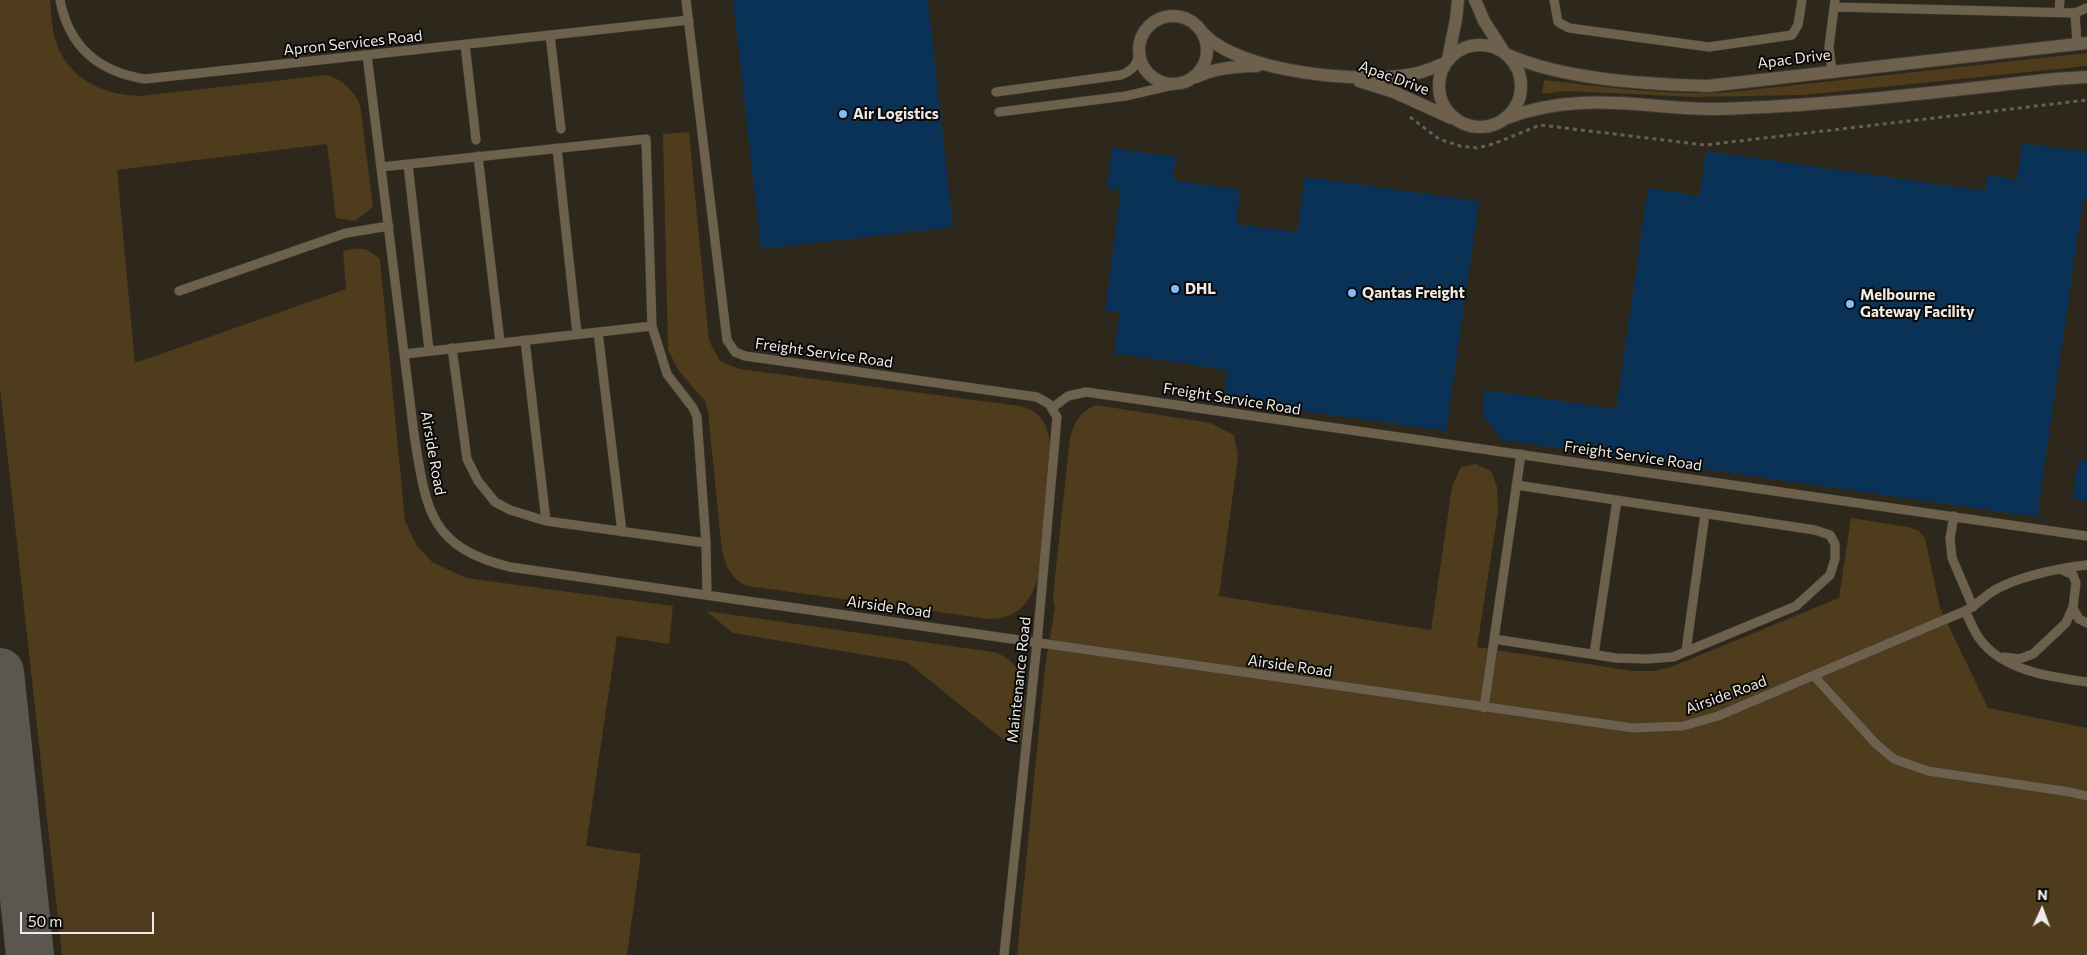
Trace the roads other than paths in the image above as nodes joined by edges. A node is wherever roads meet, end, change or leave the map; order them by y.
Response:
1 (60, 0) edge
2 (686, 0) edge
3 (1458, 0) edge
4 (1475, 0) edge
5 (1554, 0) edge
6 (1802, 0) edge
7 (2060, 0) edge
8 (1835, 3) edge
9 (2087, 8) edge
10 (2059, 12) junction
11 (2075, 13) junction
12 (689, 20) junction
13 (1204, 34) junction
14 (550, 35) junction
15 (465, 44) junction
16 (2082, 44) edge
17 (1139, 52) junction
18 (1506, 54) junction
19 (367, 55) junction
20 (1447, 61) junction
21 (1272, 66) junction
22 (1832, 71) junction
23 (1344, 77) junction
24 (2087, 77) edge
25 (1193, 78) junction
26 (1173, 84) junction
27 (996, 92) dead end
28 (999, 112) dead end
29 (1507, 118) junction
30 (1460, 122) junction
31 (561, 129) dead end
32 (476, 140) dead end
33 (557, 148) junction
34 (478, 156) junction
35 (408, 164) junction
36 (381, 167) junction
37 (389, 226) junction
38 (179, 292) dead end
39 (652, 326) junction
40 (598, 332) junction
41 (577, 334) junction
42 (524, 340) junction
43 (500, 342) junction
44 (452, 348) junction
45 (429, 350) junction
46 (405, 354) junction
47 (1052, 408) junction
48 (1521, 454) junction
49 (1516, 485) junction
50 (1617, 500) junction
51 (1705, 514) junction
52 (1954, 516) junction
53 (546, 521) junction
54 (622, 532) junction
55 (2087, 536) edge
56 (706, 543) junction
57 (2087, 565) edge
58 (2059, 570) junction
59 (707, 595) junction
60 (2073, 607) junction
61 (1969, 609) junction
62 (2087, 623) edge
63 (1494, 639) junction
64 (1036, 643) junction
65 (1686, 651) junction
66 (1594, 654) junction
67 (1998, 655) junction
68 (1814, 676) junction
69 (2087, 682) edge
70 (1484, 708) junction
71 (2087, 796) edge
72 (1004, 955) edge

1 - 19 lane, Apron Services Road
2 - 12 lane, Freight Service Road
3 - 20 street
4 - 18 street
5 - 6 lane
7 - 10 lane
8 - 10 lane
8 - 22 lane
9 - 11 lane
10 - 11 lane
11 - 16 lane
12 - 14 lane, Apron Services Road
12 - 47 lane, Freight Service Road
13 - 17 street
13 - 21 street, Apac Drive
13 - 25 street
14 - 15 lane, Apron Services Road
14 - 31 lane
15 - 19 lane, Apron Services Road
15 - 32 lane
16 - 22 street, Apac Drive
17 - 26 street
17 - 27 lane
18 - 20 street
18 - 22 street, Apac Drive
18 - 29 street
19 - 36 lane, Airside Road
20 - 23 street, Apac Drive
20 - 30 street
21 - 23 street, Apac Drive
21 - 25 street, Apac Drive
23 - 30 street, Apac Drive
24 - 29 street
25 - 26 street
26 - 28 lane
29 - 30 street
33 - 34 lane
33 - 39 lane
33 - 41 lane
34 - 35 lane
34 - 43 lane
35 - 36 lane
35 - 45 lane
36 - 37 lane, Airside Road
37 - 38 lane
37 - 46 lane, Airside Road
39 - 40 lane
39 - 56 lane
40 - 41 lane
40 - 54 lane
41 - 42 lane
42 - 43 lane
42 - 53 lane
43 - 44 lane
44 - 45 lane
44 - 53 lane
45 - 46 lane
46 - 59 lane, Airside Road
47 - 48 lane, Freight Service Road
47 - 64 lane, Maintenance Road
48 - 49 lane
48 - 52 lane, Freight Service Road
49 - 50 lane
49 - 63 lane
50 - 51 lane
50 - 66 lane
51 - 65 lane
51 - 65 lane
52 - 55 lane, Freight Service Road
52 - 61 lane
53 - 54 lane
54 - 56 lane
56 - 59 lane
57 - 58 lane, Airside Road
58 - 60 lane
58 - 61 lane, Airside Road
59 - 64 lane, Airside Road
60 - 62 lane
60 - 67 lane
61 - 67 lane
61 - 68 lane, Airside Road
63 - 66 lane
63 - 70 lane
64 - 70 lane, Airside Road
64 - 72 lane, Maintenance Road
65 - 66 lane
67 - 69 lane
68 - 70 lane, Airside Road
68 - 71 lane

